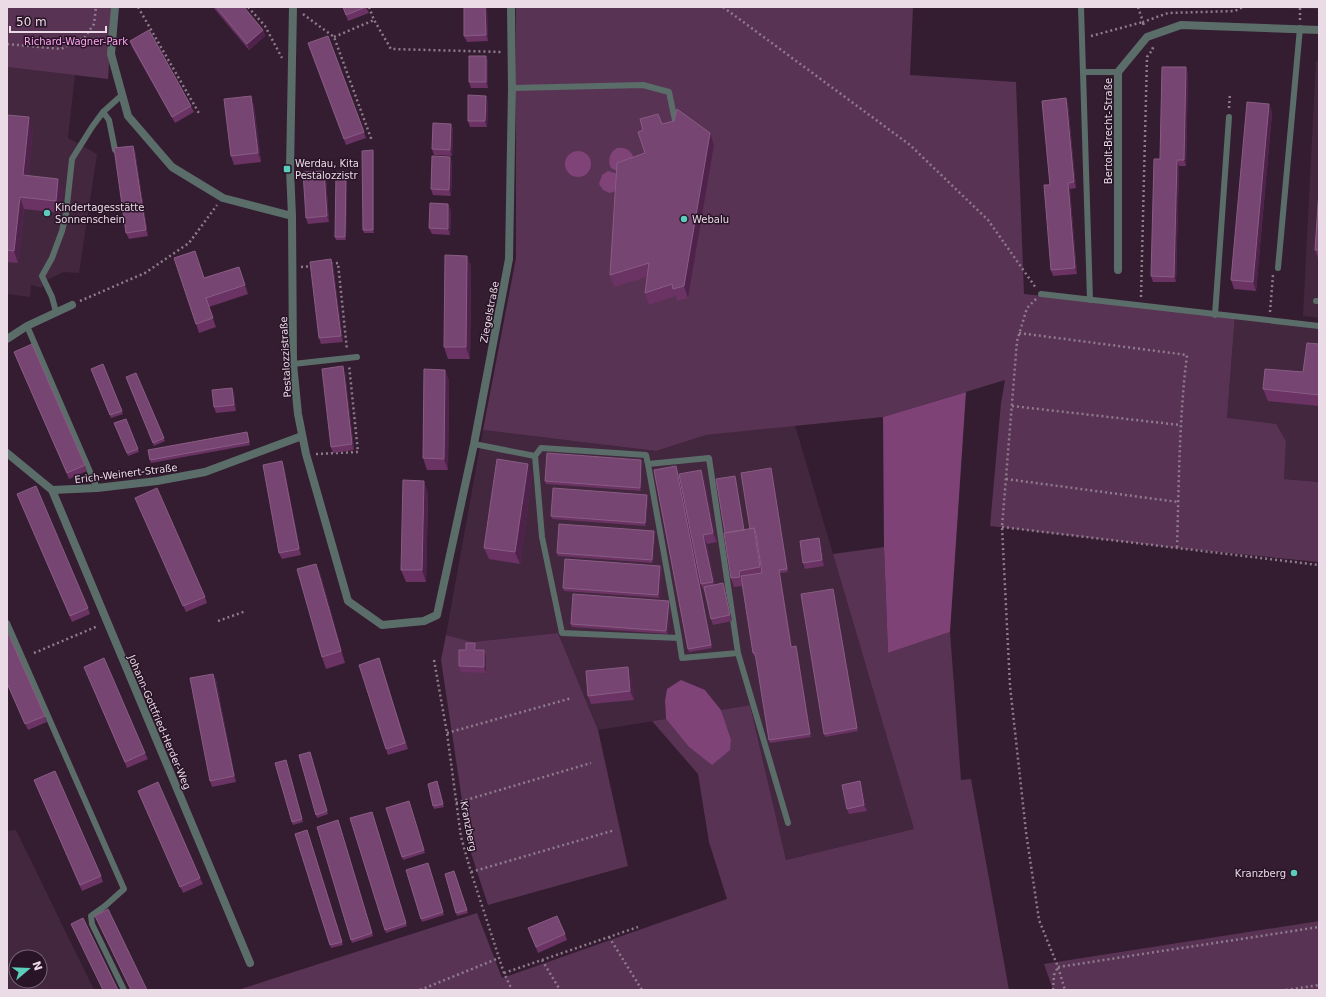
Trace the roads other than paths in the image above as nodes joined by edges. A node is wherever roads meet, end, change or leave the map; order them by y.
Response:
1 (115, 7) edge
2 (511, 7) edge
3 (1081, 7) edge
4 (296, 9) edge
5 (1300, 28) junction
6 (1319, 30) edge
7 (1083, 72) junction
8 (1118, 72) junction
9 (512, 88) junction
10 (122, 95) junction
11 (103, 112) junction
12 (1229, 117) road end
13 (676, 124) edge
14 (115, 150) edge
15 (292, 216) junction
16 (1278, 268) road end
17 (1118, 270) dead end
18 (1041, 294) road end
19 (1090, 300) junction
20 (72, 305) road end
21 (56, 312) junction
22 (1215, 315) junction
23 (27, 326) junction
24 (1319, 326) edge
25 (7, 339) edge
26 (357, 357) dead end
27 (293, 364) junction
28 (302, 436) junction
29 (474, 444) junction
30 (7, 453) edge
31 (535, 456) junction
32 (648, 464) junction
33 (97, 488) junction
34 (52, 490) junction
35 (437, 615) joint
36 (7, 623) edge
37 (679, 638) junction
38 (738, 653) junction
39 (788, 823) dead end
40 (250, 963) dead end
41 (124, 990) edge

1 - 10 street
2 - 9 street, Ziegelstraße
3 - 7 lane
4 - 15 street, Pestalozzistraße
5 - 6 street
5 - 8 street, Bertolt-Brecht-Straße
5 - 16 lane
7 - 8 lane
7 - 19 lane
8 - 17 street, Bertolt-Brecht-Straße
9 - 13 lane
9 - 29 street, Ziegelstraße
10 - 11 lane
10 - 15 street
11 - 14 lane
11 - 21 lane
12 - 22 lane
15 - 27 street, Pestalozzistraße
18 - 19 lane
19 - 22 lane
20 - 21 street
21 - 23 street
22 - 24 lane
23 - 25 street
23 - 33 lane
26 - 27 lane
27 - 28 street, Pestalozzistraße
28 - 33 street, Erich-Weinert-Straße
28 - 35 street, Pestalozzistraße
29 - 31 lane
29 - 35 street, Ziegelstraße
30 - 34 street
31 - 32 lane
31 - 37 lane
32 - 37 lane
32 - 38 lane
33 - 34 street, Erich-Weinert-Straße
34 - 40 street, Johann-Gottfried-Herder-Weg
36 - 41 lane
37 - 38 lane
38 - 39 lane

